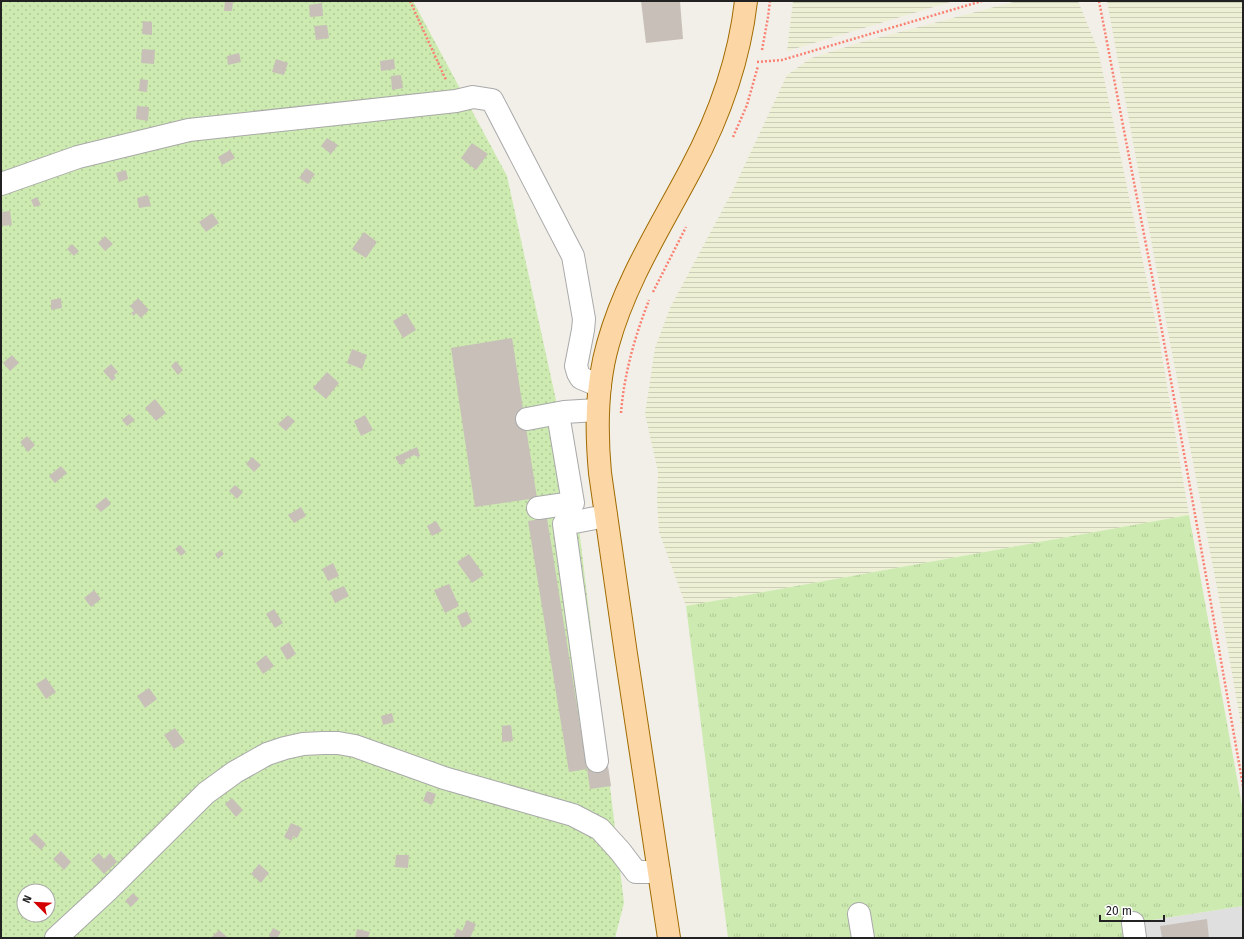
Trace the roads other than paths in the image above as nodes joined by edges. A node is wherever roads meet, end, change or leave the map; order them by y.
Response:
1 (746, 1) edge
2 (1, 184) edge
3 (583, 330) junction
4 (608, 344) junction
5 (600, 386) junction
6 (597, 410) junction
7 (558, 414) junction
8 (527, 418) dead end
9 (538, 508) dead end
10 (606, 516) junction
11 (597, 761) dead end
12 (659, 872) junction
13 (859, 914) dead end
14 (56, 938) edge
15 (669, 938) edge
16 (863, 938) edge

1 - 4 main road
2 - 3 street
3 - 4 street
3 - 5 street
4 - 5 main road
5 - 6 main road
6 - 7 street
6 - 10 main road
7 - 8 street
7 - 9 street
10 - 11 street
10 - 12 main road
12 - 14 street
12 - 15 main road
13 - 16 street

